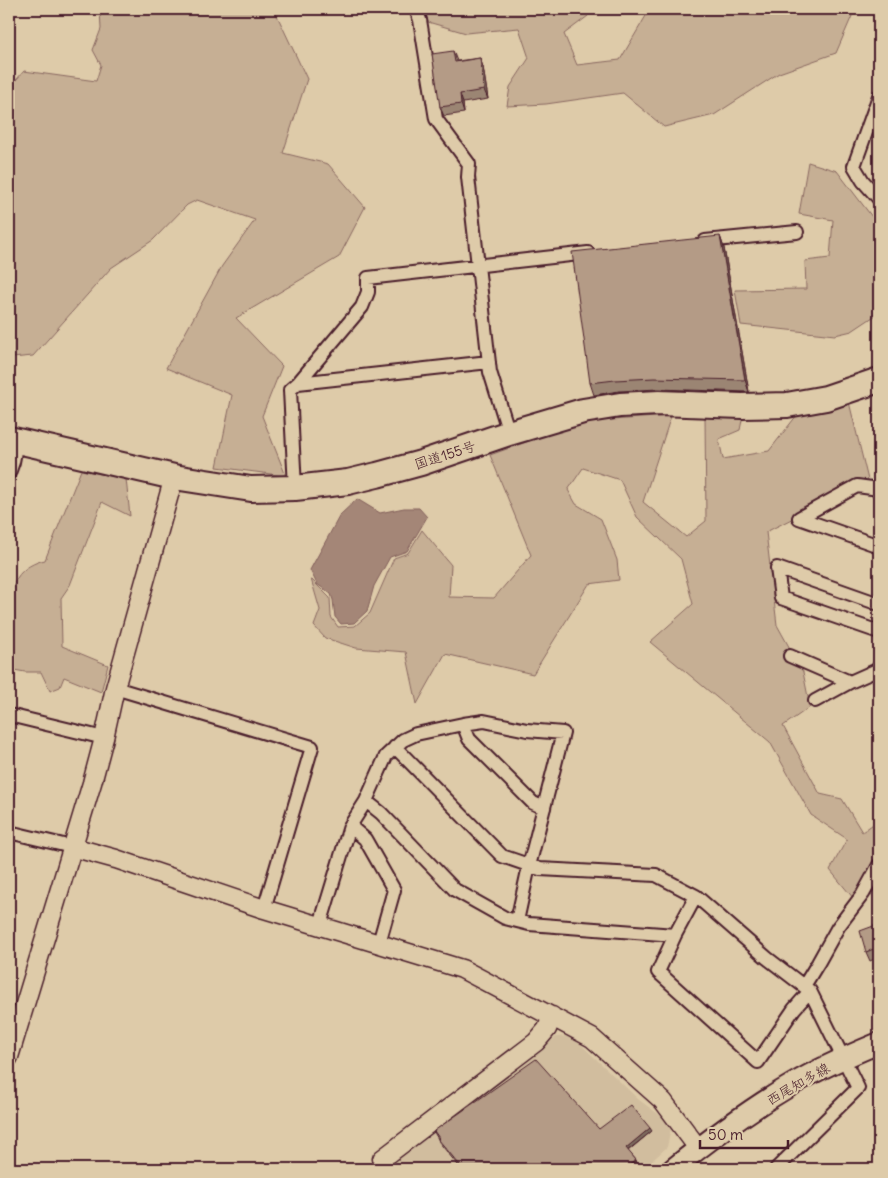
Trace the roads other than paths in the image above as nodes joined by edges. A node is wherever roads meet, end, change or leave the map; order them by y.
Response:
1 (416, 9) edge
2 (879, 96) edge
3 (879, 200) edge
4 (797, 232) dead end
5 (688, 243) edge
6 (600, 252) edge
7 (477, 265) junction
8 (489, 362) junction
9 (879, 380) edge
10 (298, 383) junction
11 (509, 433) junction
12 (13, 440) edge
13 (9, 473) edge
14 (174, 478) junction
15 (294, 488) junction
16 (879, 489) edge
17 (879, 546) edge
18 (879, 604) edge
19 (879, 632) edge
20 (790, 656) dead end
21 (879, 668) edge
22 (850, 682) junction
23 (115, 688) junction
24 (815, 701) dead end
25 (9, 715) edge
26 (463, 724) junction
27 (104, 738) junction
28 (395, 747) junction
29 (366, 801) junction
30 (544, 808) junction
31 (350, 826) junction
32 (9, 832) edge
33 (72, 847) junction
34 (879, 865) edge
35 (529, 866) junction
36 (696, 896) junction
37 (264, 909) junction
38 (517, 921) junction
39 (320, 925) junction
40 (675, 935) junction
41 (379, 943) junction
42 (807, 988) junction
43 (552, 1016) junction
44 (879, 1042) edge
45 (9, 1057) edge
46 (843, 1058) junction
47 (698, 1148) junction
48 (382, 1159) dead end
49 (673, 1169) edge
50 (776, 1169) edge

1 - 7 street
2 - 3 street
4 - 5 street
6 - 7 street
7 - 8 street
7 - 10 street
8 - 10 street
8 - 11 street
9 - 11 highway, 国道155号
10 - 15 street
11 - 15 highway, 国道155号
12 - 13 street
12 - 14 highway, 国道155号
14 - 15 highway, 国道155号
14 - 23 street
16 - 17 street
18 - 19 street
20 - 22 street
21 - 22 street
22 - 24 street
23 - 27 street
23 - 37 street
25 - 27 street
26 - 28 street
26 - 30 street
26 - 30 street
27 - 33 street
28 - 29 street
28 - 35 street
29 - 31 street
29 - 38 street
30 - 35 street
31 - 39 street
31 - 41 street
32 - 33 street
33 - 37 street
33 - 45 street
34 - 42 street
35 - 36 street
35 - 38 street
36 - 40 street
36 - 42 street
37 - 39 street
38 - 40 street
39 - 41 street
40 - 42 street
41 - 43 street
42 - 46 street
43 - 47 street
43 - 48 street
44 - 46 main road, 西尾知多線
46 - 47 main road, 西尾知多線
46 - 50 street
47 - 49 main road, 西尾知多線

